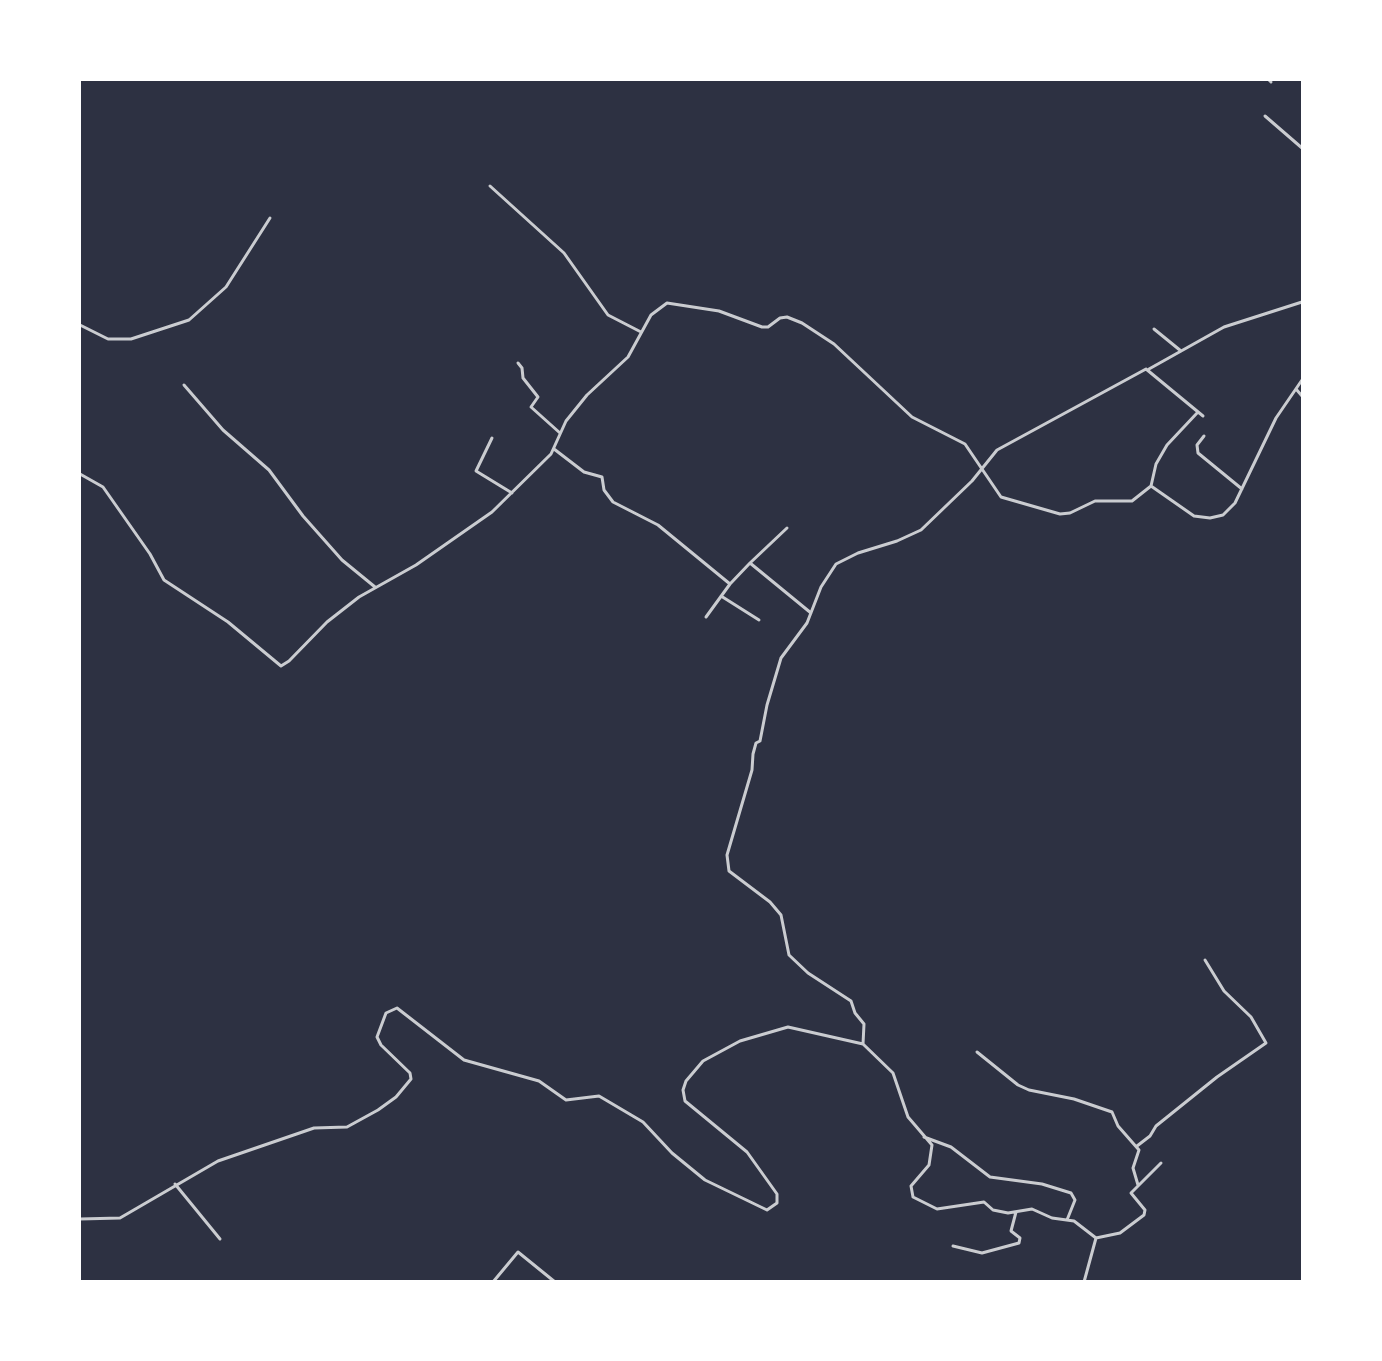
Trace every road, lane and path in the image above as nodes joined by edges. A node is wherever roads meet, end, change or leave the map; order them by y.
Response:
1 (1265, 116) dead end
2 (1302, 148) edge
3 (490, 186) dead end
4 (270, 218) dead end
5 (1302, 302) edge
6 (80, 325) edge
7 (1154, 329) dead end
8 (641, 333) junction
9 (1181, 351) junction
10 (518, 363) dead end
11 (1149, 369) junction
12 (1302, 381) edge
13 (184, 386) dead end
14 (1296, 389) junction
15 (1302, 396) edge
16 (1198, 412) junction
17 (1203, 416) dead end
18 (560, 433) junction
19 (1204, 436) dead end
20 (492, 438) dead end
21 (554, 449) junction
22 (981, 467) junction
23 (80, 474) edge
24 (1150, 486) junction
25 (1242, 489) junction
26 (512, 493) junction
27 (787, 528) dead end
28 (750, 563) junction
29 (730, 584) junction
30 (375, 587) junction
31 (721, 596) junction
32 (811, 613) junction
33 (706, 616) dead end
34 (759, 620) dead end
35 (1205, 960) dead end
36 (863, 1044) junction
37 (977, 1052) dead end
38 (922, 1136) junction
39 (1137, 1146) junction
40 (1161, 1163) dead end
41 (175, 1184) junction
42 (1138, 1185) junction
43 (1016, 1212) junction
44 (80, 1219) edge
45 (1067, 1220) junction
46 (1096, 1238) junction
47 (220, 1239) dead end
48 (953, 1246) dead end
49 (493, 1281) edge
50 (555, 1281) edge
51 (1084, 1281) edge

1 - 2 street
3 - 8 street
4 - 6 street
5 - 9 street
7 - 9 street
8 - 18 street
8 - 22 street
9 - 11 street
10 - 18 street
11 - 16 street
11 - 22 street
12 - 14 street
13 - 30 street
14 - 15 street
14 - 25 street
16 - 17 street
16 - 24 street
18 - 21 street
19 - 25 street
20 - 26 street
21 - 26 street
21 - 29 street
22 - 24 street
22 - 32 street
23 - 30 street
24 - 25 street
26 - 30 street
27 - 28 street
28 - 29 street
28 - 32 street
29 - 31 street
31 - 33 street
31 - 34 street
32 - 36 street
35 - 39 street
36 - 38 street
36 - 41 street
37 - 39 street
38 - 43 street
38 - 45 street
39 - 42 street
40 - 42 street
41 - 44 street
41 - 47 street
42 - 46 street
43 - 45 street
43 - 48 street
45 - 46 street
46 - 51 street
49 - 50 street

